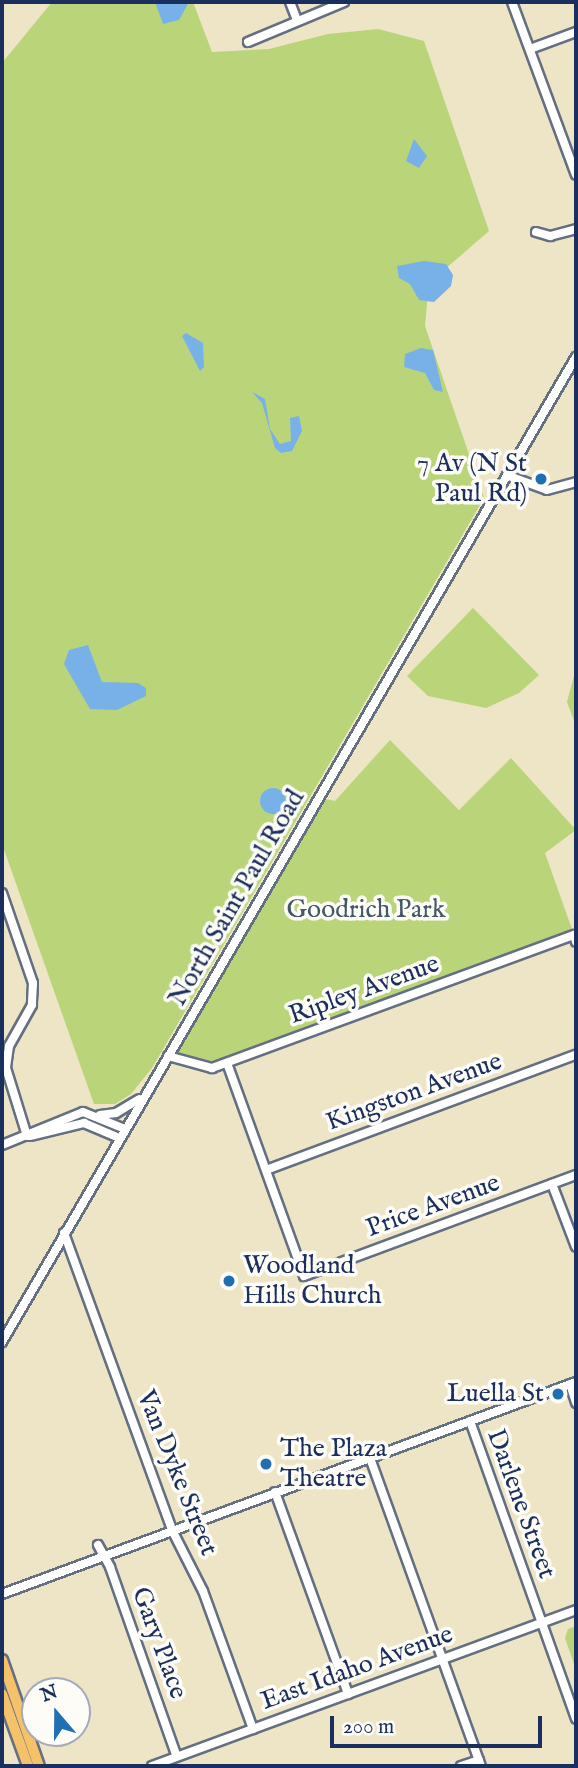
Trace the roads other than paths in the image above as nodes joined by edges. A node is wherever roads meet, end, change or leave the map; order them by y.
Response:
1 (290, 2) edge
2 (344, 2) edge
3 (512, 2) edge
4 (296, 18) junction
5 (576, 32) edge
6 (248, 42) dead end
7 (530, 49) junction
8 (572, 149) edge
9 (576, 175) edge
10 (576, 229) edge
11 (536, 233) dead end
12 (576, 357) edge
13 (509, 476) junction
14 (576, 482) edge
15 (2, 893) edge
16 (575, 939) edge
17 (576, 1055) edge
18 (168, 1056) junction
19 (227, 1063) junction
20 (146, 1093) junction
21 (99, 1115) junction
22 (125, 1129) junction
23 (27, 1136) junction
24 (119, 1138) junction
25 (2, 1145) edge
26 (266, 1170) junction
27 (576, 1175) edge
28 (552, 1184) junction
29 (64, 1233) junction
30 (576, 1247) edge
31 (2, 1342) edge
32 (573, 1383) edge
33 (576, 1403) edge
34 (470, 1421) junction
35 (370, 1458) junction
36 (275, 1492) junction
37 (172, 1530) junction
38 (98, 1545) dead end
39 (104, 1556) junction
40 (2, 1594) edge
41 (576, 1610) edge
42 (541, 1623) junction
43 (442, 1659) junction
44 (2, 1660) edge
45 (2, 1694) edge
46 (348, 1694) junction
47 (17, 1703) junction
48 (4, 1708) edge
49 (576, 1719) edge
50 (253, 1729) junction
51 (174, 1761) edge
52 (480, 1763) edge
53 (28, 1766) edge
54 (38, 1766) edge
55 (152, 1766) edge
56 (461, 1766) edge

1 - 4 street
2 - 4 street
3 - 7 street
4 - 6 street
5 - 7 street
7 - 8 street
8 - 9 street
10 - 11 street
12 - 13 street, North Saint Paul Road
13 - 14 street
13 - 18 street, North Saint Paul Road
15 - 23 street
16 - 19 street, Ripley Avenue
17 - 26 street, Kingston Avenue
18 - 19 street, Ripley Avenue
18 - 20 street, North Saint Paul Road
19 - 26 street
20 - 21 street
20 - 22 street, North Saint Paul Road
21 - 22 street
21 - 23 street
22 - 24 street, North Saint Paul Road
23 - 24 street
23 - 25 street
24 - 29 street, North Saint Paul Road
26 - 28 street, Price Avenue
27 - 28 street, Price Avenue
28 - 30 street
29 - 31 street, North Saint Paul Road
29 - 37 street, Van Dyke Street
32 - 33 street
32 - 34 street
34 - 35 street
34 - 42 street, Darlene Street
35 - 36 street
35 - 43 street
36 - 37 street
36 - 46 street
37 - 39 street
37 - 50 street, Van Dyke Street
38 - 39 street, Gary Place
39 - 40 street
39 - 51 street, Gary Place
41 - 42 street, East Idaho Avenue
42 - 43 street, East Idaho Avenue
42 - 49 street, Darlene Street
43 - 46 street, East Idaho Avenue
43 - 52 street
44 - 47 main road
45 - 48 main road
46 - 50 street, East Idaho Avenue
47 - 48 street
47 - 54 main road
48 - 53 main road
50 - 51 street, East Idaho Avenue
51 - 55 street, East Idaho Avenue
52 - 56 street

